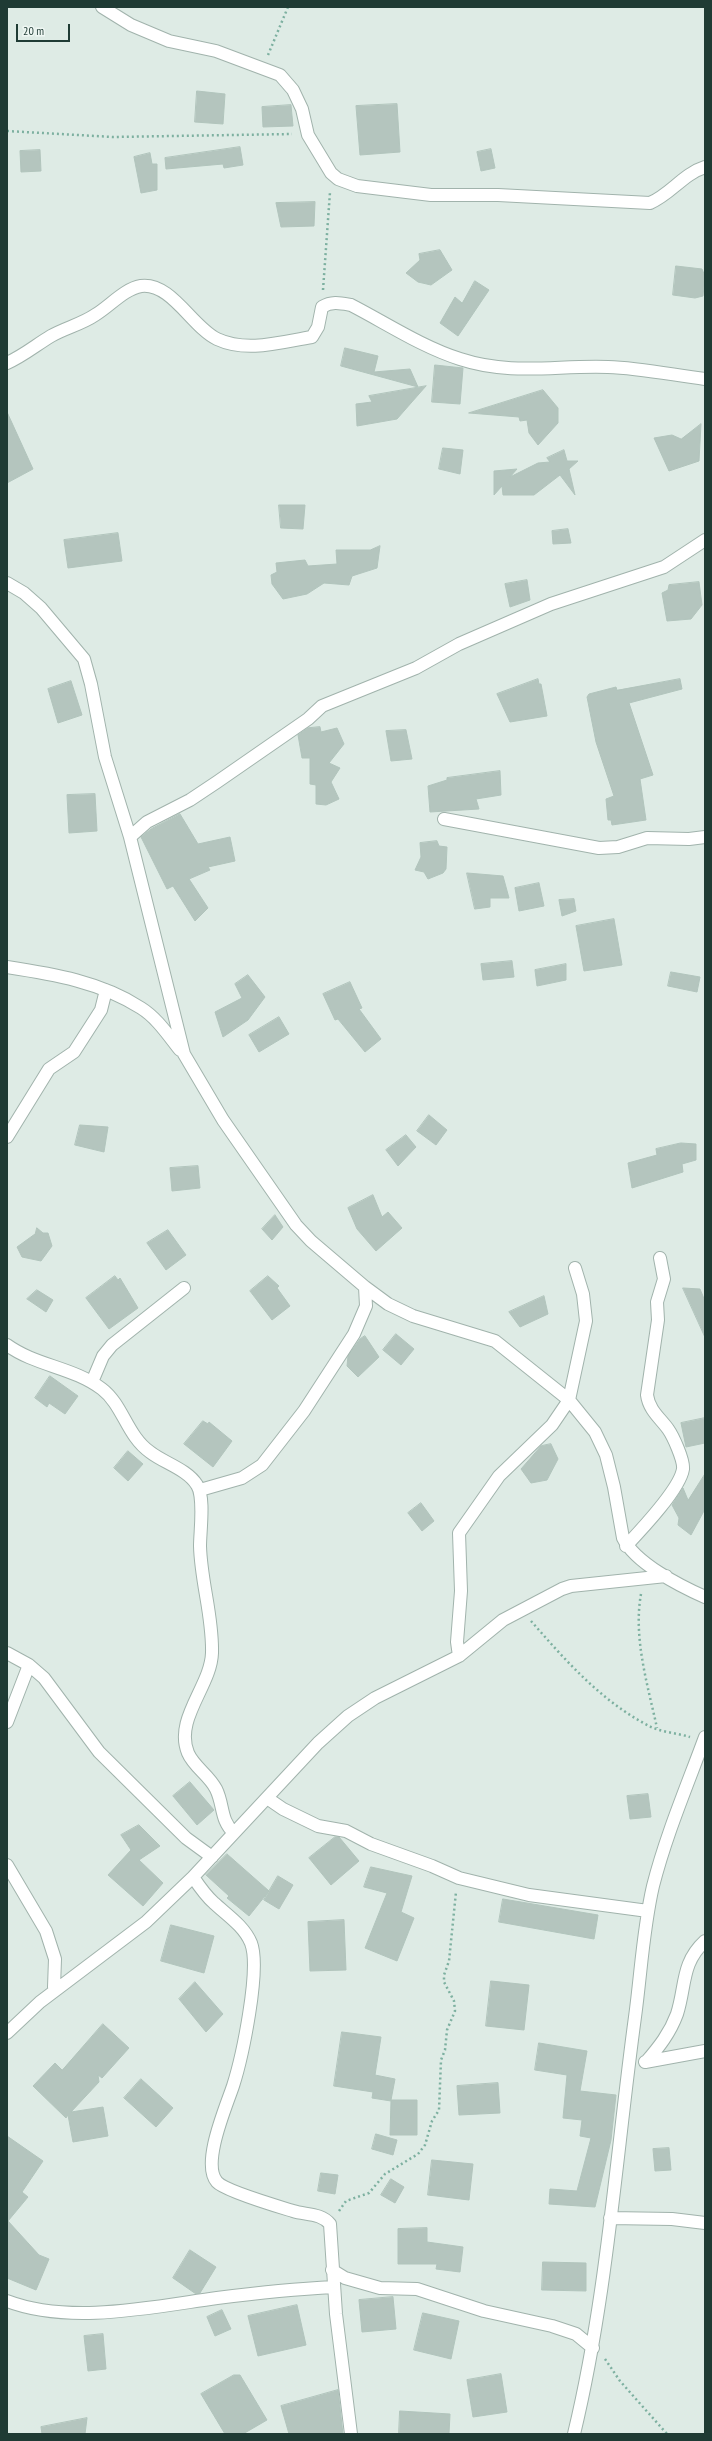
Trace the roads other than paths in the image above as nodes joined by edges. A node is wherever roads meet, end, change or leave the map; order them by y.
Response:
1 (102, 7) edge
2 (705, 167) edge
3 (7, 363) edge
4 (705, 379) edge
5 (705, 540) edge
6 (7, 583) edge
7 (444, 819) dead end
8 (705, 836) edge
9 (130, 837) junction
10 (7, 967) edge
11 (106, 990) junction
12 (184, 1054) junction
13 (8, 1133) edge
14 (660, 1258) dead end
15 (574, 1268) dead end
16 (365, 1287) junction
17 (184, 1288) dead end
18 (10, 1351) edge
19 (92, 1382) junction
20 (569, 1400) junction
21 (200, 1490) junction
22 (626, 1546) junction
23 (666, 1576) junction
24 (705, 1597) edge
25 (7, 1653) edge
26 (459, 1656) junction
27 (29, 1665) junction
28 (7, 1722) edge
29 (704, 1741) edge
30 (267, 1798) junction
31 (234, 1833) junction
32 (212, 1857) junction
33 (7, 1865) edge
34 (193, 1877) junction
35 (648, 1911) junction
36 (705, 1941) edge
37 (58, 1988) junction
38 (7, 2033) edge
39 (705, 2051) edge
40 (646, 2062) junction
41 (628, 2066) junction
42 (610, 2218) junction
43 (705, 2223) edge
44 (332, 2270) junction
45 (334, 2287) junction
46 (7, 2301) edge
47 (593, 2348) junction
48 (351, 2434) edge
49 (574, 2434) edge

1 - 2 street
3 - 4 street
5 - 9 street
6 - 9 street
7 - 8 street
9 - 12 street
10 - 11 street
11 - 12 street
11 - 13 street
12 - 16 street
14 - 22 street
15 - 20 street
16 - 20 street
16 - 21 street
17 - 19 street
18 - 19 street
19 - 21 street
20 - 22 street
20 - 26 street
21 - 31 street
22 - 23 street
23 - 24 street
23 - 26 street
25 - 27 street
26 - 30 street
27 - 28 street
27 - 32 street
29 - 35 street
30 - 31 street
30 - 35 street
31 - 32 street
32 - 34 street
33 - 37 street
34 - 37 street
34 - 44 street
35 - 41 street
36 - 40 street
37 - 38 street
39 - 40 street
40 - 41 street
41 - 42 street
42 - 43 street
42 - 47 street
44 - 45 street
44 - 47 street
45 - 46 street
45 - 48 street
47 - 49 street

